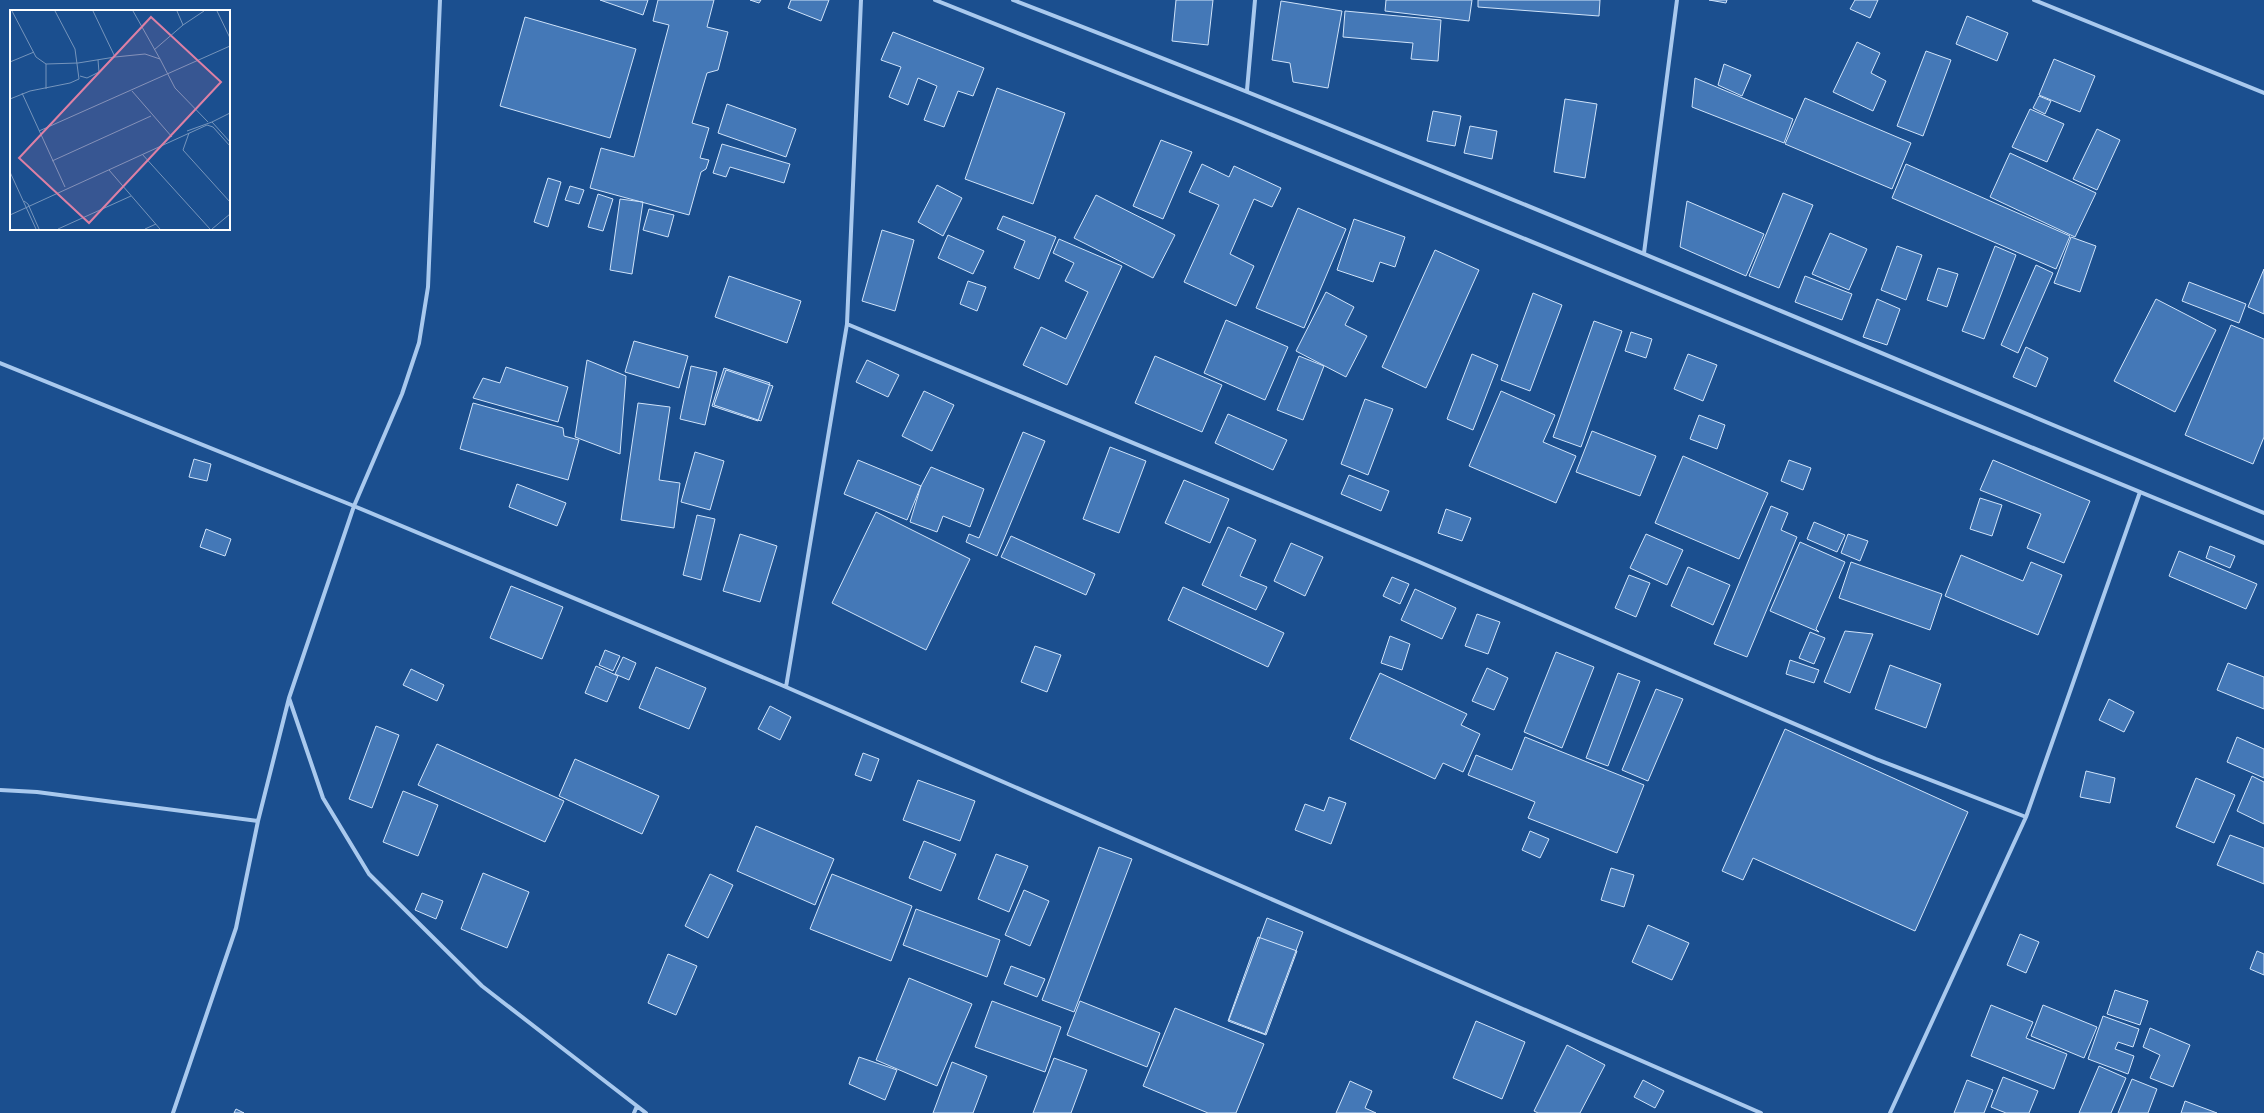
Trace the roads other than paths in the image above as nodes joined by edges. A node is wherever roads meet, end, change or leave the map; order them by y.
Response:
1 (440, 0) edge
2 (861, 0) edge
3 (935, 0) edge
4 (1013, 0) edge
5 (1255, 0) edge
6 (1677, 0) edge
7 (2034, 0) edge
8 (1247, 90) junction
9 (2264, 93) edge
10 (1644, 253) junction
11 (847, 324) junction
12 (0, 362) edge
13 (2140, 492) junction
14 (354, 506) junction
15 (2264, 513) edge
16 (2264, 543) edge
17 (786, 687) junction
18 (289, 698) junction
19 (0, 790) edge
20 (2026, 817) junction
21 (258, 821) junction
22 (636, 1106) junction
23 (173, 1113) edge
24 (634, 1113) edge
25 (646, 1113) edge
26 (1761, 1113) edge
27 (1890, 1113) edge

1 - 14 street
2 - 11 street
3 - 13 street
4 - 8 street
5 - 8 street
6 - 10 street
7 - 9 street
8 - 10 street
10 - 15 street
11 - 17 street
11 - 20 street
12 - 14 street
13 - 16 street
13 - 20 street
14 - 17 street
14 - 18 street
17 - 26 street
18 - 21 street
18 - 22 street
19 - 21 street
20 - 27 street
21 - 23 street
22 - 24 street
22 - 25 street

